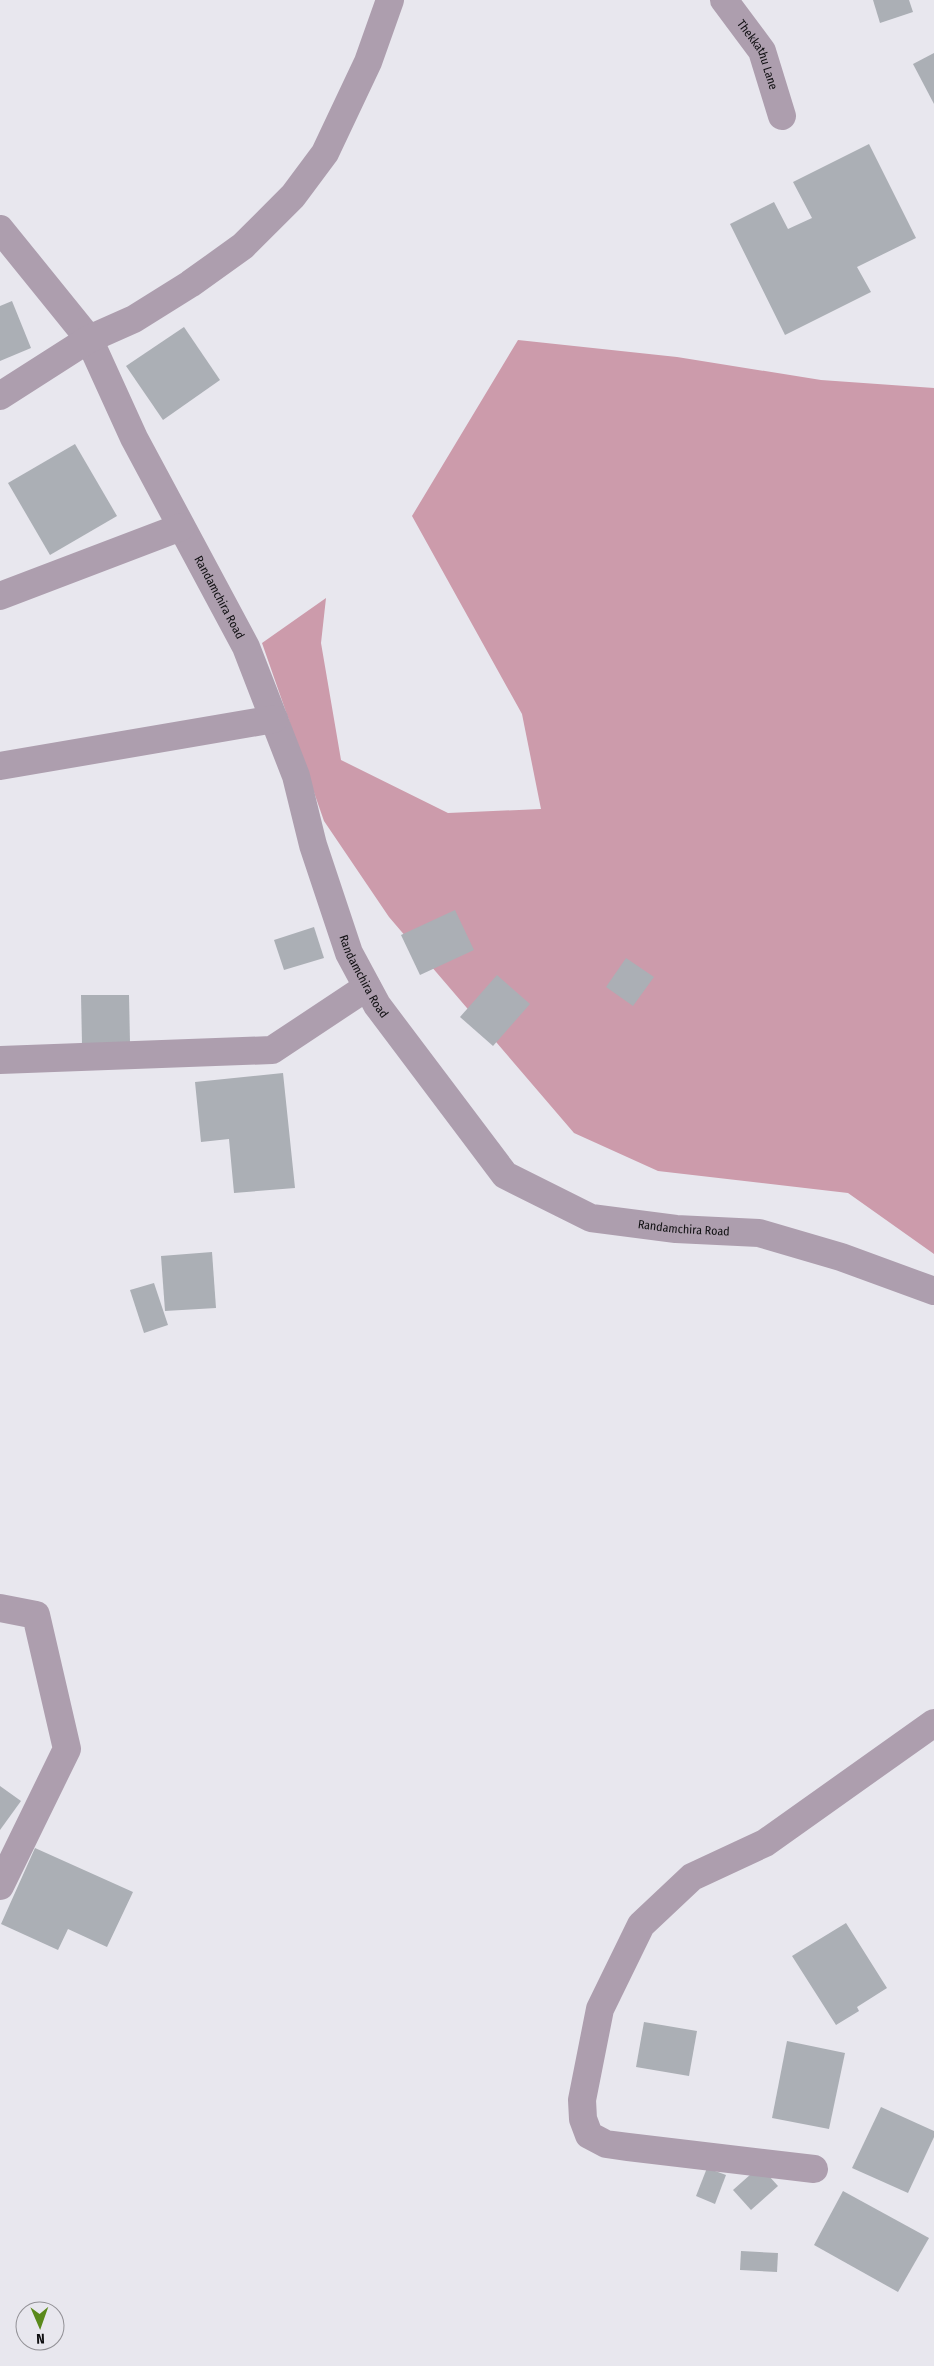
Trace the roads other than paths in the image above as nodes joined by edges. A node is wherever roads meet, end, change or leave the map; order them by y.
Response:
1 (390, 0) edge
2 (724, 0) edge
3 (782, 116) dead end
4 (0, 229) edge
5 (89, 339) junction
6 (0, 396) edge
7 (181, 527) junction
8 (0, 596) edge
9 (274, 719) junction
10 (0, 766) edge
11 (368, 987) junction
12 (0, 1060) edge
13 (934, 1291) edge
14 (0, 1608) edge
15 (934, 1723) edge
16 (0, 1886) edge
17 (814, 2169) dead end

1 - 5 street
2 - 3 street, Thekkathu Lane
4 - 5 street, Randamchira Road
5 - 6 street
5 - 7 street, Randamchira Road
7 - 8 street
7 - 9 street, Randamchira Road
9 - 10 street
9 - 11 street, Randamchira Road
11 - 12 street
11 - 13 street, Randamchira Road
14 - 16 street
15 - 17 street

